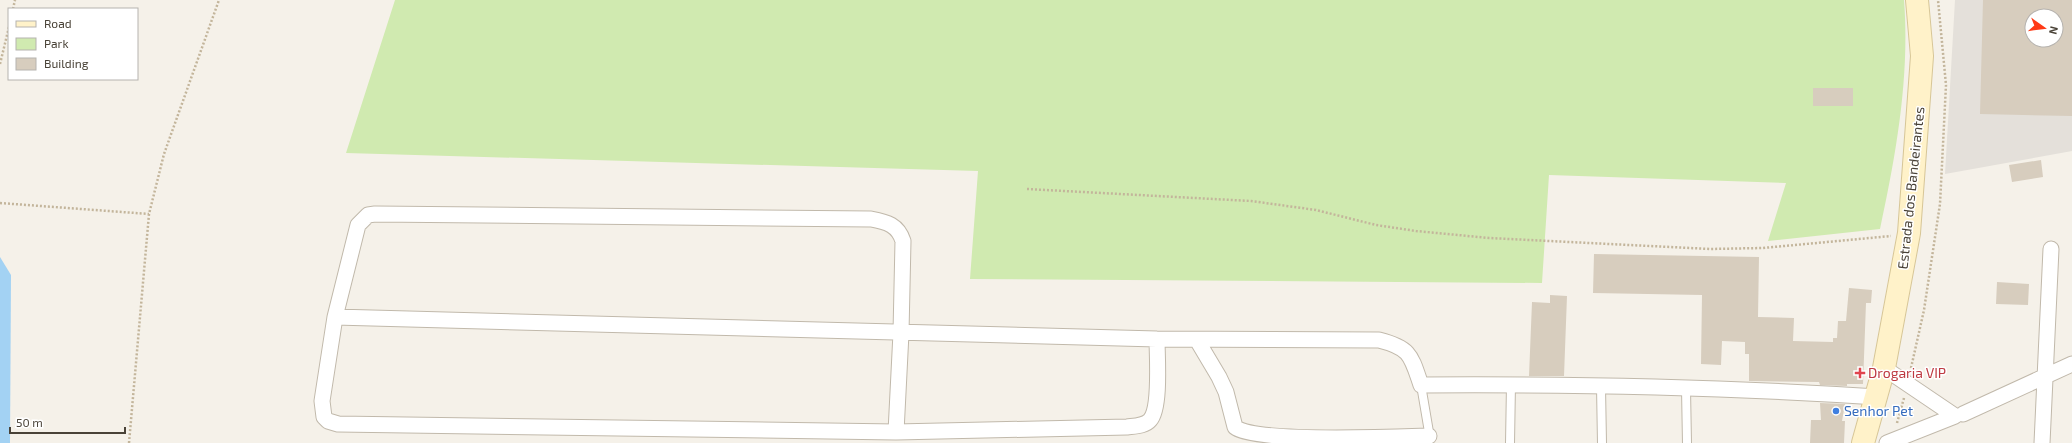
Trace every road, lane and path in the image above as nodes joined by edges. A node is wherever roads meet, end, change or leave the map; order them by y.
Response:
1 (219, 0) edge
2 (1917, 0) edge
3 (8, 31) edge
4 (0, 64) edge
5 (1027, 190) dead end
6 (0, 203) edge
7 (149, 214) junction
8 (1909, 233) junction
9 (2051, 249) dead end
10 (335, 317) junction
11 (901, 333) junction
12 (1157, 339) junction
13 (1197, 340) junction
14 (2072, 364) edge
15 (1884, 368) junction
16 (2045, 376) junction
17 (1511, 384) junction
18 (1421, 385) junction
19 (1601, 387) junction
20 (1686, 389) junction
21 (1877, 397) junction
22 (1959, 415) junction
23 (896, 432) junction
24 (1430, 440) edge
25 (129, 443) edge
26 (1510, 443) edge
27 (1602, 443) edge
28 (1687, 443) edge
29 (1863, 443) edge
30 (1887, 443) edge
31 (2042, 443) edge

1 - 7 path
2 - 8 main road, Estrada dos Bandeirantes
3 - 4 path
5 - 8 path
6 - 7 path
7 - 25 path
8 - 15 main road, Estrada dos Bandeirantes
9 - 16 street
10 - 11 street
10 - 11 street
10 - 23 street
11 - 12 street
11 - 23 street
12 - 13 street
12 - 23 street
13 - 18 street
13 - 24 street
14 - 16 street
15 - 21 main road, Estrada dos Bandeirantes
15 - 22 street
16 - 22 street
16 - 31 street
17 - 18 street
17 - 19 street
17 - 26 lane
18 - 24 lane
19 - 20 street
19 - 27 lane
20 - 21 street
20 - 28 lane
21 - 29 main road, Estrada dos Bandeirantes
22 - 30 street

